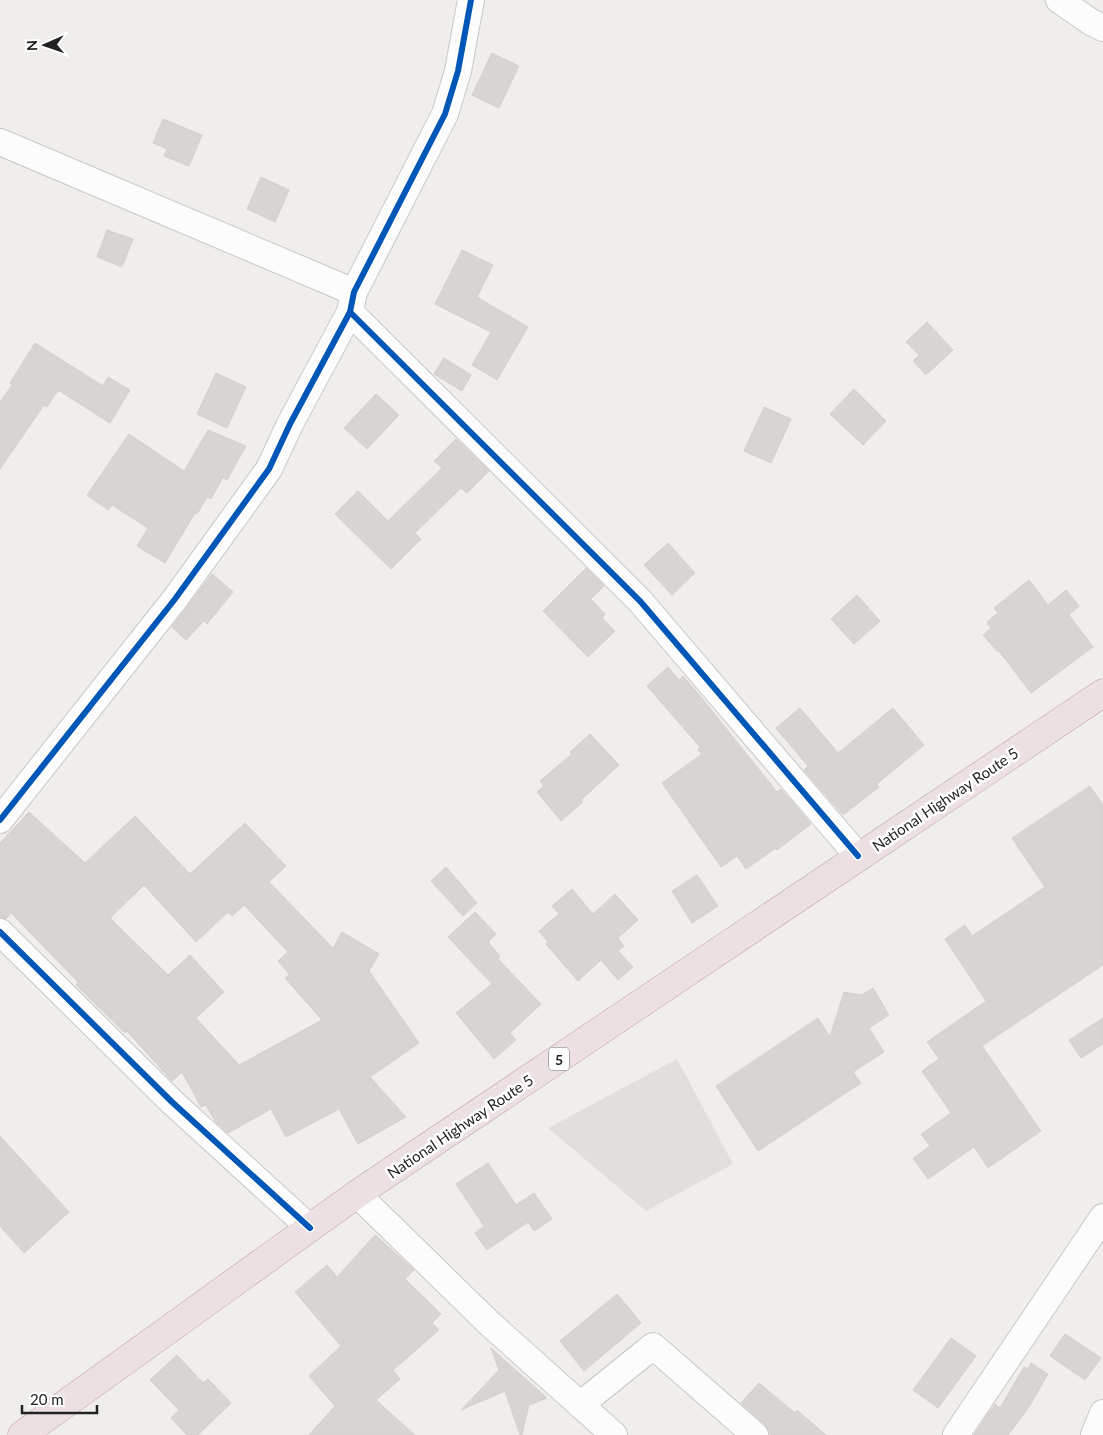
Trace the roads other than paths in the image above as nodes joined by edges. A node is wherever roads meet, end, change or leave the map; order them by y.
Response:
1 (471, 0) edge
2 (1059, 0) edge
3 (1103, 28) edge
4 (0, 142) edge
5 (352, 302) junction
6 (1103, 693) edge
7 (0, 820) edge
8 (858, 856) junction
9 (0, 932) edge
10 (358, 1194) junction
11 (1103, 1217) edge
12 (310, 1228) junction
13 (580, 1404) junction
14 (1103, 1413) edge
15 (22, 1435) edge
16 (614, 1435) edge
17 (755, 1435) edge
18 (956, 1435) edge
19 (1094, 1435) edge

1 - 5 street
2 - 3 street
4 - 5 street
5 - 7 street
5 - 8 street
6 - 8 highway, National Highway Route 5 / 5
8 - 10 highway, National Highway Route 5 / 5
9 - 12 street
10 - 12 highway, National Highway Route 5 / 5
10 - 13 street
11 - 18 street
12 - 15 highway, National Highway Route 5 / 5
13 - 16 street
13 - 17 street
14 - 19 street

